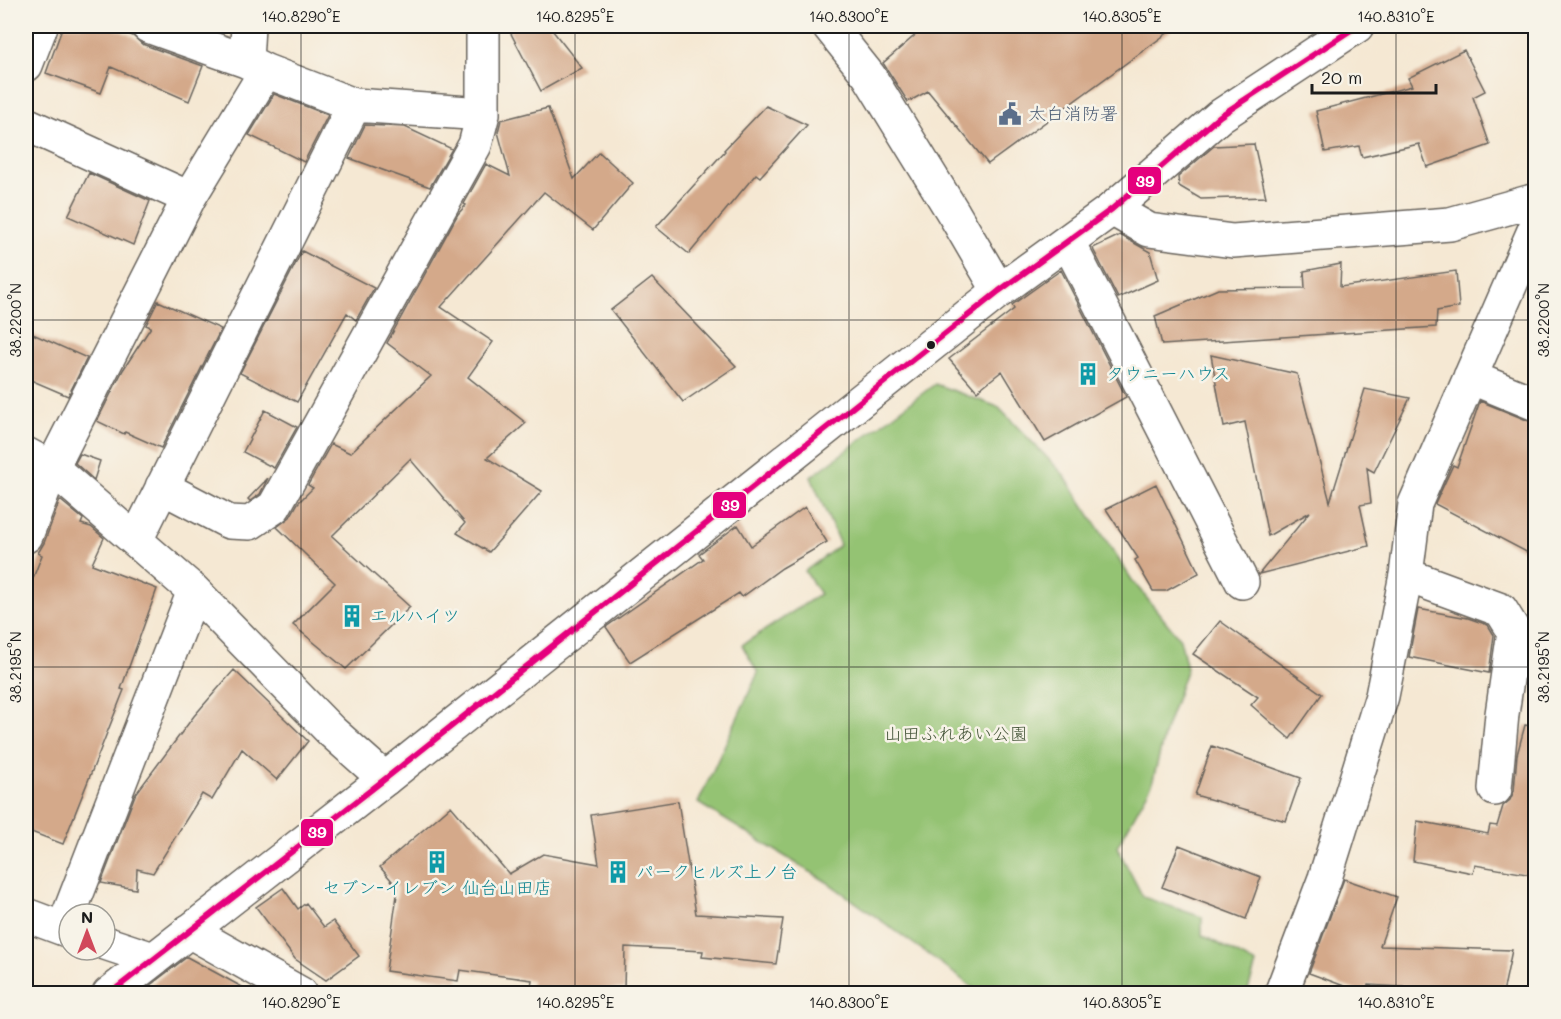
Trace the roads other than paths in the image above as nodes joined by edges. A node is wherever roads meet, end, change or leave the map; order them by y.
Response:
1 (41, 26) edge
2 (148, 26) edge
3 (248, 26) edge
4 (483, 26) edge
5 (829, 26) edge
6 (1357, 26) edge
7 (26, 64) edge
8 (256, 66) junction
9 (354, 105) junction
10 (483, 114) junction
11 (26, 124) edge
12 (189, 198) junction
13 (1536, 200) edge
14 (1112, 209) junction
15 (1536, 226) edge
16 (1068, 242) junction
17 (999, 291) junction
18 (1470, 377) junction
19 (1536, 404) edge
20 (39, 461) edge
21 (162, 487) junction
22 (26, 536) edge
23 (136, 540) junction
24 (1406, 575) junction
25 (1242, 582) dead end
26 (194, 591) junction
27 (385, 779) junction
28 (1495, 789) dead end
29 (76, 902) edge
30 (26, 915) edge
31 (57, 920) edge
32 (189, 931) junction
33 (117, 947) edge
34 (153, 959) junction
35 (109, 993) edge
36 (301, 993) edge
37 (1281, 993) edge

1 - 7 street
2 - 8 street
3 - 8 street
4 - 10 street
5 - 17 street
6 - 14 street
8 - 9 street
8 - 12 street
9 - 10 street
9 - 21 street
10 - 21 street
11 - 12 street
12 - 20 street
13 - 14 street
14 - 16 street
15 - 18 street
16 - 17 street
16 - 25 street
17 - 27 street
18 - 19 street
18 - 24 street
20 - 22 street
20 - 23 street
21 - 23 street
23 - 26 street
24 - 28 street
24 - 37 street
26 - 27 street
26 - 29 street
27 - 32 street
30 - 31 street
32 - 34 street
32 - 36 street
33 - 34 street
34 - 35 street

